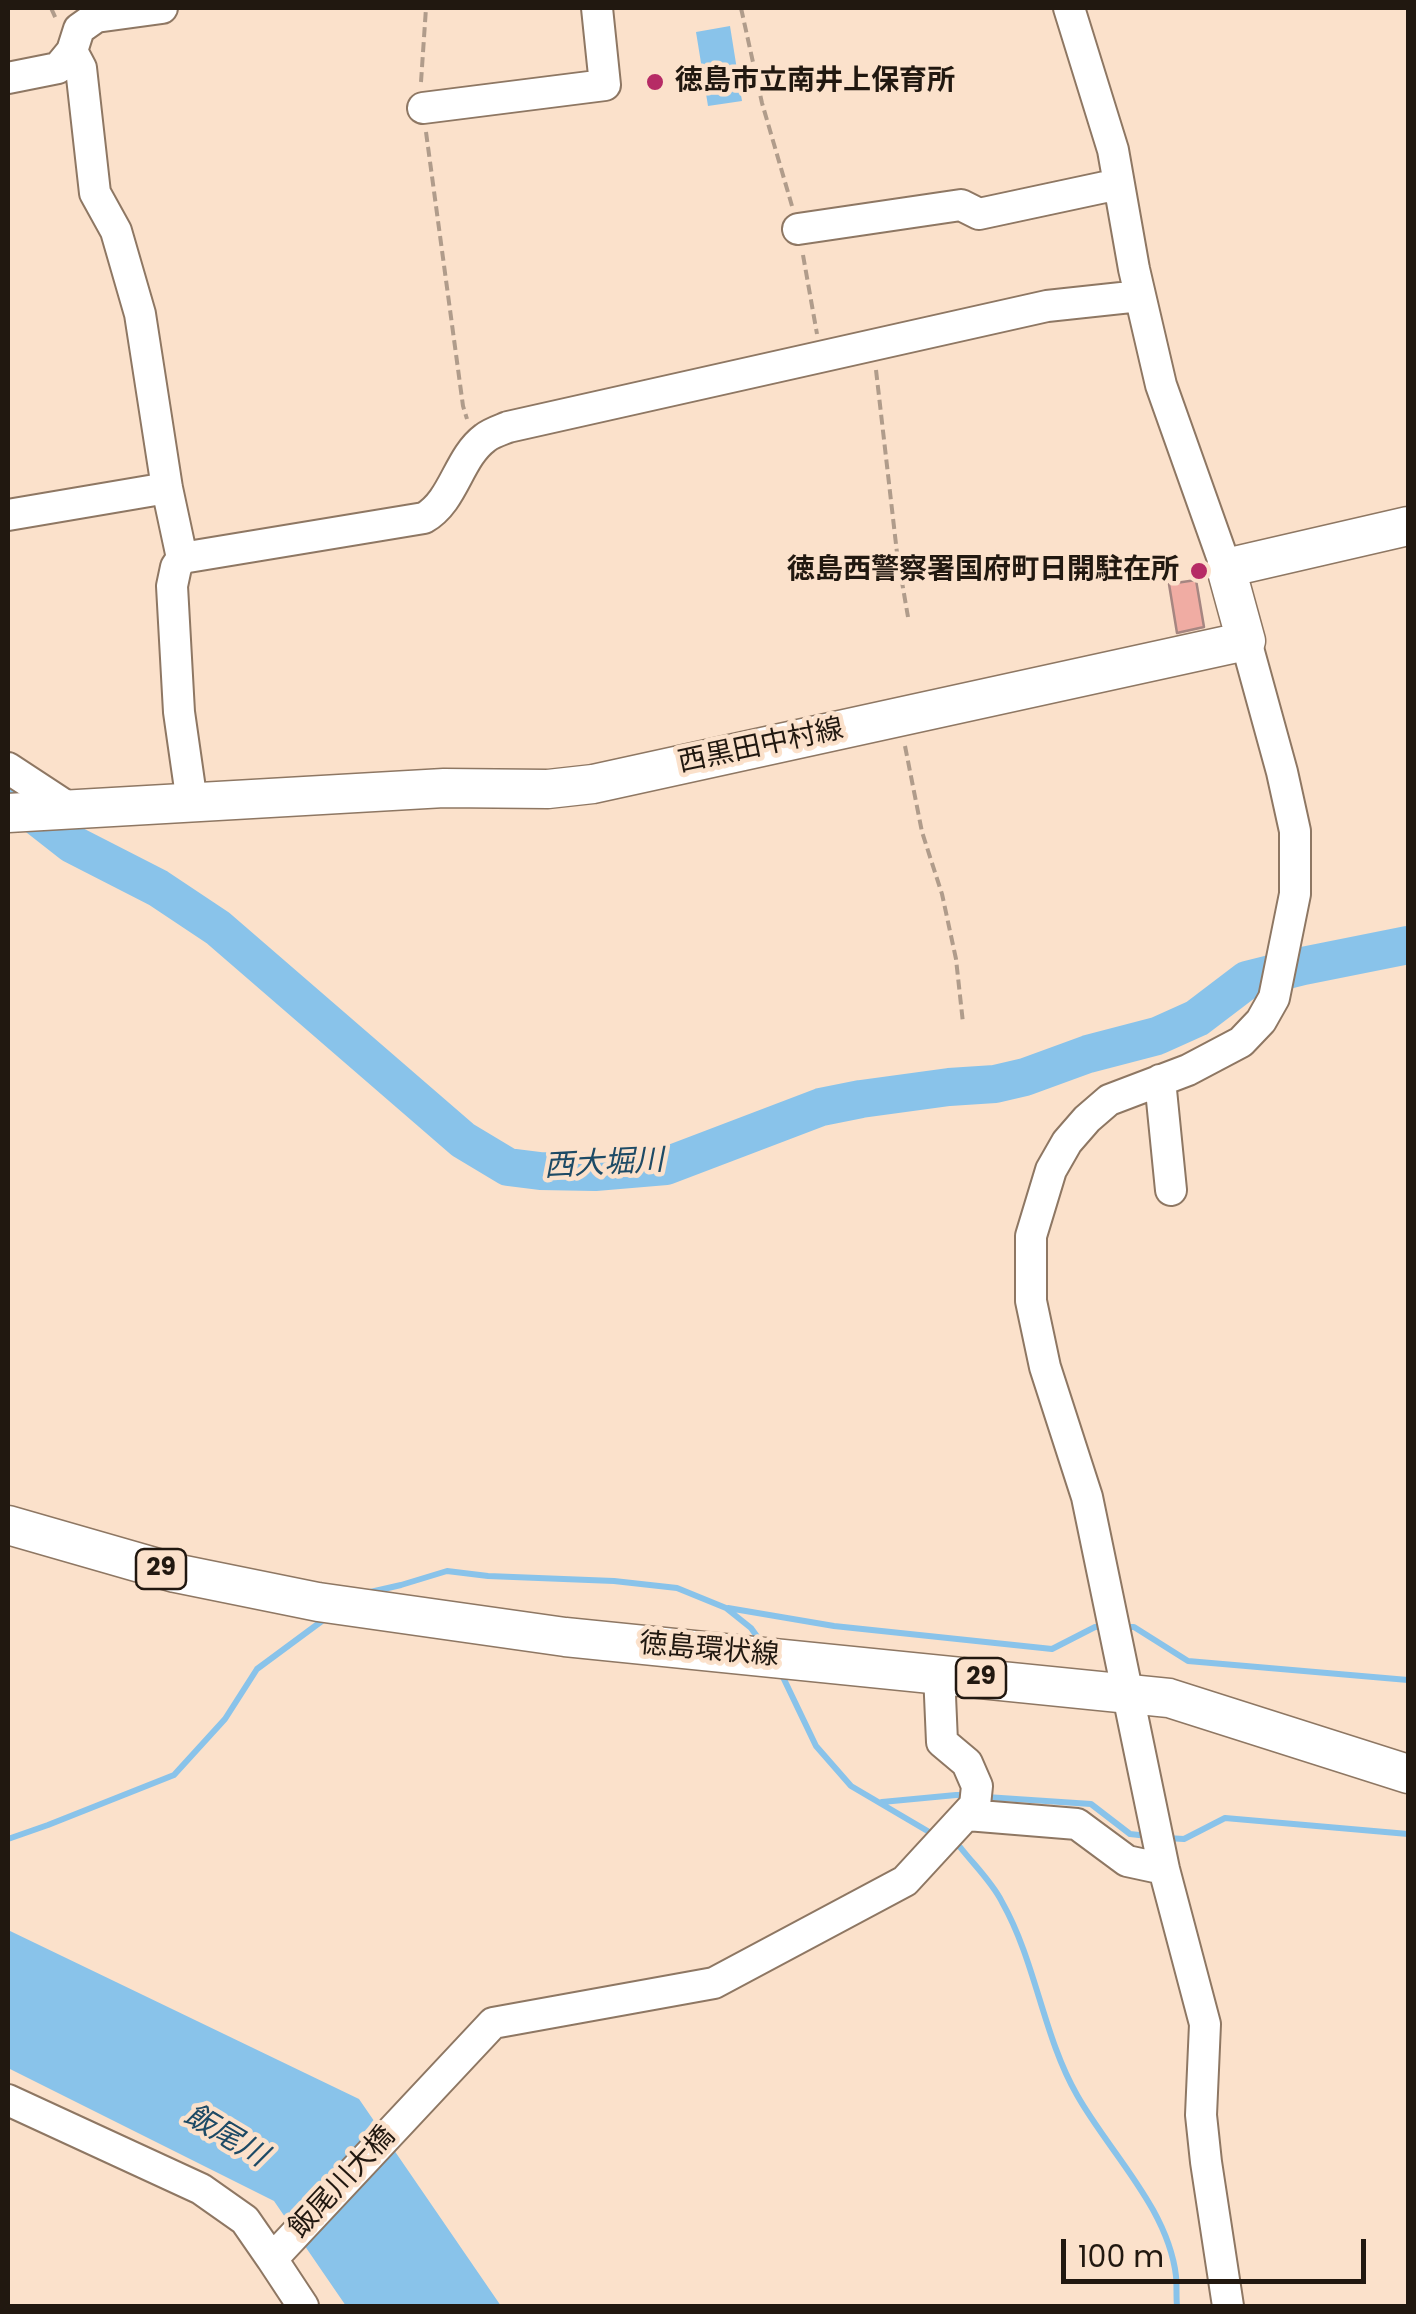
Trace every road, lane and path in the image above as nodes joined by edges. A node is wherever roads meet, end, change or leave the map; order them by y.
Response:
1 (162, 8) edge
2 (426, 8) edge
3 (597, 8) edge
4 (741, 8) edge
5 (1069, 8) edge
6 (72, 51) junction
7 (8, 78) edge
8 (424, 108) junction
9 (1118, 184) junction
10 (798, 229) junction
11 (1140, 296) junction
12 (873, 345) junction
13 (820, 356) junction
14 (477, 447) junction
15 (167, 488) junction
16 (8, 514) edge
17 (1408, 526) edge
18 (182, 558) junction
19 (1226, 568) junction
20 (908, 617) dead end
21 (1246, 640) junction
22 (900, 716) junction
23 (8, 768) edge
24 (192, 803) junction
25 (36, 812) edge
26 (963, 1023) dead end
27 (1160, 1080) junction
28 (1171, 1190) dead end
29 (8, 1525) edge
30 (939, 1674) junction
31 (1128, 1693) junction
32 (1408, 1774) edge
33 (970, 1807) junction
34 (1159, 1847) junction
35 (8, 2100) edge
36 (278, 2253) junction
37 (304, 2306) edge
38 (1228, 2306) edge

1 - 6 street
2 - 8 path
3 - 8 street
4 - 10 path
5 - 9 street
6 - 7 street
6 - 15 street
8 - 14 path
9 - 10 street
9 - 11 street
10 - 13 path
11 - 12 street
11 - 19 street
12 - 13 street
12 - 20 path
13 - 14 street
14 - 18 street
15 - 16 street
15 - 18 street
17 - 19 main road
18 - 24 street
19 - 21 main road
21 - 22 main road, 西黒田中村線
21 - 27 street
22 - 24 main road, 西黒田中村線
22 - 26 path
23 - 25 street
24 - 25 main road, 西黒田中村線
27 - 28 street
27 - 31 street
29 - 30 main road, 徳島環状線 / 29
30 - 31 main road, 徳島環状線 / 29
30 - 33 street
31 - 32 main road, 徳島環状線 / 29
31 - 34 street
33 - 34 street
33 - 36 street, 飯尾川大橋
34 - 38 street
35 - 36 street
36 - 37 street

